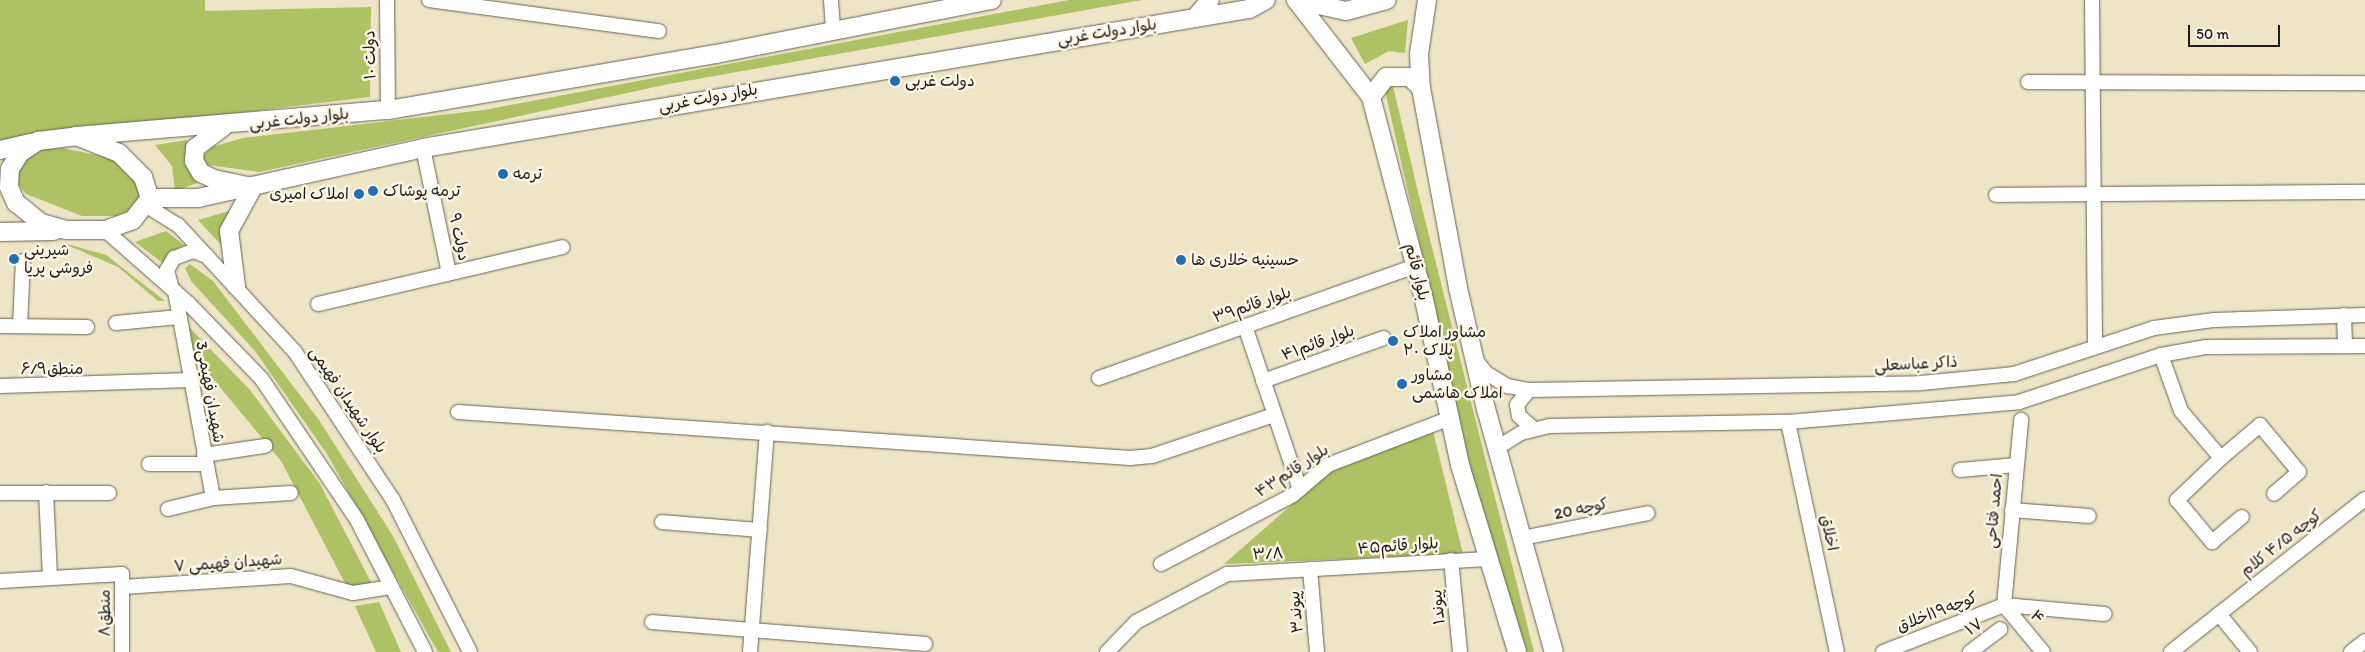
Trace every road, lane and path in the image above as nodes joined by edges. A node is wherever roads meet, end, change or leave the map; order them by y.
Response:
1 (387, 0) edge
2 (429, 0) edge
3 (831, 0) edge
4 (992, 0) edge
5 (1210, 0) edge
6 (1266, 0) edge
7 (1296, 0) edge
8 (1387, 0) edge
9 (1427, 0) edge
10 (2092, 0) edge
11 (1195, 18) junction
12 (659, 31) dead end
13 (834, 31) junction
14 (2028, 82) dead end
15 (2093, 82) junction
16 (2365, 83) edge
17 (1420, 88) junction
18 (1371, 97) junction
19 (388, 110) junction
20 (224, 127) junction
21 (76, 136) junction
22 (38, 141) junction
23 (423, 148) junction
24 (0, 150) edge
25 (253, 187) junction
26 (2365, 192) edge
27 (1996, 194) dead end
28 (2094, 194) junction
29 (148, 202) junction
30 (66, 230) junction
31 (105, 230) junction
32 (0, 232) edge
33 (562, 247) dead end
34 (208, 256) junction
35 (23, 261) dead end
36 (1416, 266) junction
37 (449, 273) junction
38 (236, 286) junction
39 (173, 290) junction
40 (318, 304) dead end
41 (2344, 315) junction
42 (2365, 316) edge
43 (179, 317) junction
44 (116, 323) dead end
45 (0, 326) edge
46 (20, 326) junction
47 (1245, 326) junction
48 (87, 327) dead end
49 (1384, 338) dead end
50 (2095, 346) junction
51 (2344, 346) junction
52 (2365, 346) edge
53 (2161, 355) junction
54 (1474, 356) junction
55 (1099, 378) dead end
56 (191, 380) junction
57 (1263, 381) junction
58 (0, 386) edge
59 (1529, 390) junction
60 (458, 412) dead end
61 (1274, 415) junction
62 (1448, 419) junction
63 (2021, 420) dead end
64 (1788, 422) junction
65 (1534, 429) junction
66 (768, 432) junction
67 (265, 446) dead end
68 (1496, 448) junction
69 (2221, 458) junction
70 (205, 460) junction
71 (150, 464) dead end
72 (2016, 465) junction
73 (1960, 470) dead end
74 (1300, 489) junction
75 (46, 492) junction
76 (0, 493) edge
77 (109, 493) dead end
78 (291, 493) dead end
79 (2274, 494) dead end
80 (213, 498) junction
81 (2365, 498) edge
82 (168, 509) dead end
83 (2012, 510) junction
84 (1648, 513) dead end
85 (2089, 516) dead end
86 (2242, 517) dead end
87 (662, 522) dead end
88 (760, 530) junction
89 (1522, 538) junction
90 (1489, 559) junction
91 (1451, 560) junction
92 (1161, 564) dead end
93 (1310, 570) junction
94 (50, 577) junction
95 (0, 581) edge
96 (122, 581) junction
97 (392, 587) junction
98 (2004, 605) junction
99 (2105, 614) dead end
100 (2219, 614) junction
101 (652, 622) dead end
102 (752, 628) junction
103 (2000, 629) dead end
104 (2365, 641) edge
105 (925, 644) dead end
106 (1551, 646) edge
107 (122, 652) edge
108 (425, 652) edge
109 (470, 652) edge
110 (750, 652) edge
111 (1107, 652) edge
112 (1317, 652) edge
113 (1460, 652) edge
114 (1517, 652) edge
115 (1837, 652) edge
116 (1883, 652) edge
117 (1970, 652) edge
118 (2043, 652) edge
119 (2171, 652) edge
120 (2250, 652) edge
121 (2351, 652) edge

1 - 19 street, ۱۰ دولت
2 - 12 street
3 - 13 street
4 - 13 main road, بلوار دولت غربی
5 - 11 main road
6 - 11 main road, بلوار دولت غربی
7 - 8 main road
7 - 18 main road, بلوار قائم
9 - 17 main road
10 - 15 street
11 - 23 main road, بلوار دولت غربی
13 - 19 main road, بلوار دولت غربی
14 - 15 street
15 - 16 street
15 - 28 street
17 - 18 main road
17 - 54 main road
18 - 36 main road, بلوار قائم
19 - 20 main road, بلوار دولت غربی
20 - 21 main road, بلوار دولت غربی
20 - 25 main road
21 - 22 main road
21 - 29 main road
22 - 24 main road
22 - 30 main road
23 - 25 main road, بلوار دولت غربی
23 - 37 street, ۹ دولت
25 - 29 main road, بلوار دولت غربی
25 - 38 main road
26 - 28 street
27 - 28 street
28 - 50 street
29 - 31 main road
29 - 34 street, بلوار شهیدان فهیمی
30 - 31 main road
30 - 32 main road
31 - 39 street
33 - 37 street
34 - 38 street, بلوار شهیدان فهیمی
34 - 39 street, 3شهیدان فهیمی
35 - 46 street
36 - 47 street, بلوار قائم۳۹
36 - 62 main road, بلوار قائم
37 - 40 street
38 - 109 street, بلوار شهیدان فهیمی
39 - 43 street, 3شهیدان فهیمی
39 - 97 street
41 - 42 street, ذاکر عباسعلی
41 - 50 street, ذاکر عباسعلی
41 - 51 street
43 - 44 street
43 - 56 street, 3شهیدان فهیمی
45 - 46 street
46 - 48 street
47 - 55 street, بلوار قائم۳۹
47 - 57 street
49 - 57 street, بلوار قائم۴۱
50 - 59 street, ذاکر عباسعلی
51 - 52 street
51 - 53 street
53 - 64 street
53 - 69 street
54 - 59 street, ذاکر عباسعلی
54 - 68 main road
56 - 58 street, منطق۶/۹
56 - 70 street, 3شهیدان فهیمی
57 - 61 street
59 - 65 street
60 - 66 street
61 - 66 street
61 - 74 street
62 - 74 street, بلوار قائم۴۳
62 - 90 main road, بلوار قائم
63 - 72 street, احمد فتاحی
64 - 65 street
64 - 115 street, اخلاق
65 - 68 street
66 - 88 street
67 - 70 street
68 - 89 main road
69 - 79 street
69 - 86 street
70 - 71 street
70 - 80 street, 3شهیدان فهیمی
72 - 73 street
72 - 83 street, احمد فتاحی
74 - 92 street, بلوار قائم۴۳
75 - 76 street
75 - 77 street
75 - 94 street
78 - 80 street
80 - 82 street
81 - 100 street, کوچه ۴/۵ کلام
83 - 85 street
83 - 98 street, احمد فتاحی
84 - 89 street, کوچه 20
87 - 88 street
88 - 102 street
89 - 106 main road
90 - 91 street, بلوار قائم۴۵
90 - 114 main road, بلوار قائم
91 - 93 street, بلوار قائم۴۵
91 - 113 street, پیوند۱
93 - 111 street, ۳/۸
93 - 112 street, پیوند۳
94 - 95 street, شهیدان فهیمی ۷
94 - 96 street, شهیدان فهیمی ۷
96 - 97 street, شهیدان فهیمی ۷
96 - 107 street, منطق۸
97 - 108 street
98 - 99 street
98 - 116 street, کوچه۱۹اخلاق
98 - 118 street, ۴
100 - 119 street, کوچه ۴/۵ کلام
100 - 120 street
101 - 102 street
102 - 105 street
102 - 110 street
103 - 117 street, ۱۷
104 - 121 street

